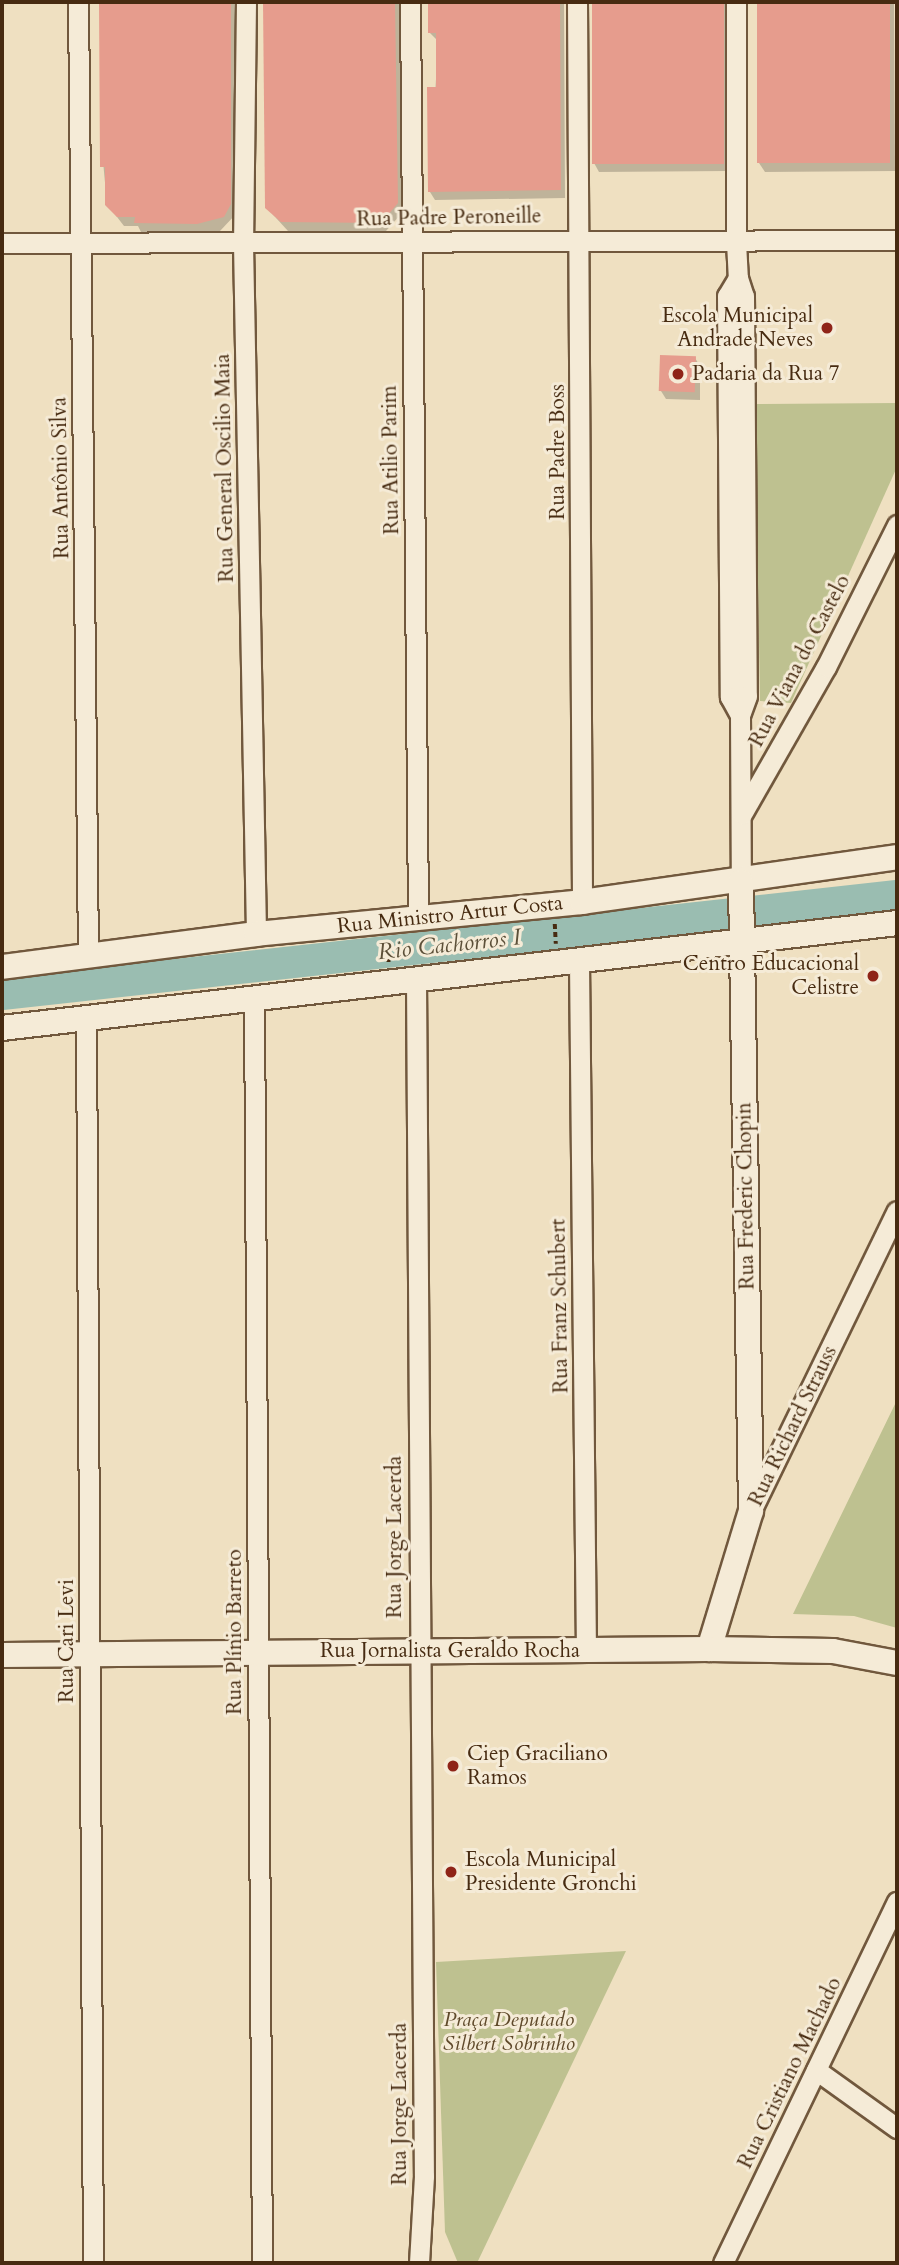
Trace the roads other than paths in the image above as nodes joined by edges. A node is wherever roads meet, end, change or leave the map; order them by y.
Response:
1 (78, 2) edge
2 (246, 2) edge
3 (410, 2) edge
4 (577, 2) edge
5 (736, 2) edge
6 (579, 239) junction
7 (897, 240) edge
8 (411, 241) junction
9 (736, 242) junction
10 (2, 243) edge
11 (81, 243) junction
12 (243, 243) junction
13 (897, 525) edge
14 (740, 816) junction
15 (897, 857) edge
16 (741, 889) junction
17 (582, 902) junction
18 (418, 917) junction
19 (897, 923) edge
20 (256, 934) junction
21 (742, 934) junction
22 (88, 954) junction
23 (568, 957) junction
24 (2, 967) edge
25 (416, 979) junction
26 (254, 1000) junction
27 (86, 1019) junction
28 (2, 1028) edge
29 (897, 1211) edge
30 (751, 1511) junction
31 (709, 1649) junction
32 (586, 1650) junction
33 (419, 1651) junction
34 (257, 1653) junction
35 (2, 1655) edge
36 (90, 1655) junction
37 (897, 1663) edge
38 (897, 1902) edge
39 (816, 2070) junction
40 (897, 2128) edge
41 (730, 2260) edge
42 (93, 2263) edge
43 (262, 2263) edge
44 (419, 2263) edge

1 - 11 street, Rua Antônio Silva
2 - 12 street, Rua General Oscilio Maia
3 - 8 street, Rua Atilio Parim
4 - 6 street, Rua Padre Boss
5 - 9 street
6 - 8 street, Rua Padre Peroneille
6 - 9 street, Rua Padre Peroneille
6 - 17 street, Rua Padre Boss
7 - 9 street, Rua Padre Peroneille
8 - 12 street, Rua Padre Peroneille
8 - 18 street, Rua Atilio Parim
9 - 14 street
10 - 11 street, Rua Padre Peroneille
11 - 12 street, Rua Padre Peroneille
11 - 22 street, Rua Antônio Silva
12 - 20 street, Rua General Oscilio Maia
13 - 14 street, Rua Viana do Castelo
14 - 16 street
15 - 16 street, Rua Ministro Artur Costa
16 - 17 street, Rua Ministro Artur Costa
16 - 21 street, Rua Frederic Chopin
17 - 18 street, Rua Ministro Artur Costa
18 - 20 street, Rua Ministro Artur Costa
19 - 21 street
20 - 22 street, Rua Ministro Artur Costa
21 - 23 street
21 - 30 street, Rua Frederic Chopin
22 - 24 street, Rua Ministro Artur Costa
23 - 25 street
23 - 32 street, Rua Franz Schubert
25 - 26 street
25 - 33 street, Rua Jorge Lacerda
26 - 27 street
26 - 34 street, Rua Plínio Barreto
27 - 28 street
27 - 36 street, Rua Cari Levi
29 - 30 street, Rua Richard Strauss
30 - 31 street, Rua Richard Strauss
31 - 32 street, Rua Jornalista Geraldo Rocha
31 - 37 street, Rua Jornalista Geraldo Rocha
32 - 33 street, Rua Jornalista Geraldo Rocha
33 - 34 street, Rua Jornalista Geraldo Rocha
33 - 44 street, Rua Jorge Lacerda
34 - 36 street, Rua Jornalista Geraldo Rocha
34 - 43 street, Rua Plínio Barreto
35 - 36 street, Rua Jornalista Geraldo Rocha
36 - 42 street, Rua Cari Levi
38 - 39 street, Rua Cristiano Machado
39 - 40 street
39 - 41 street, Rua Cristiano Machado

